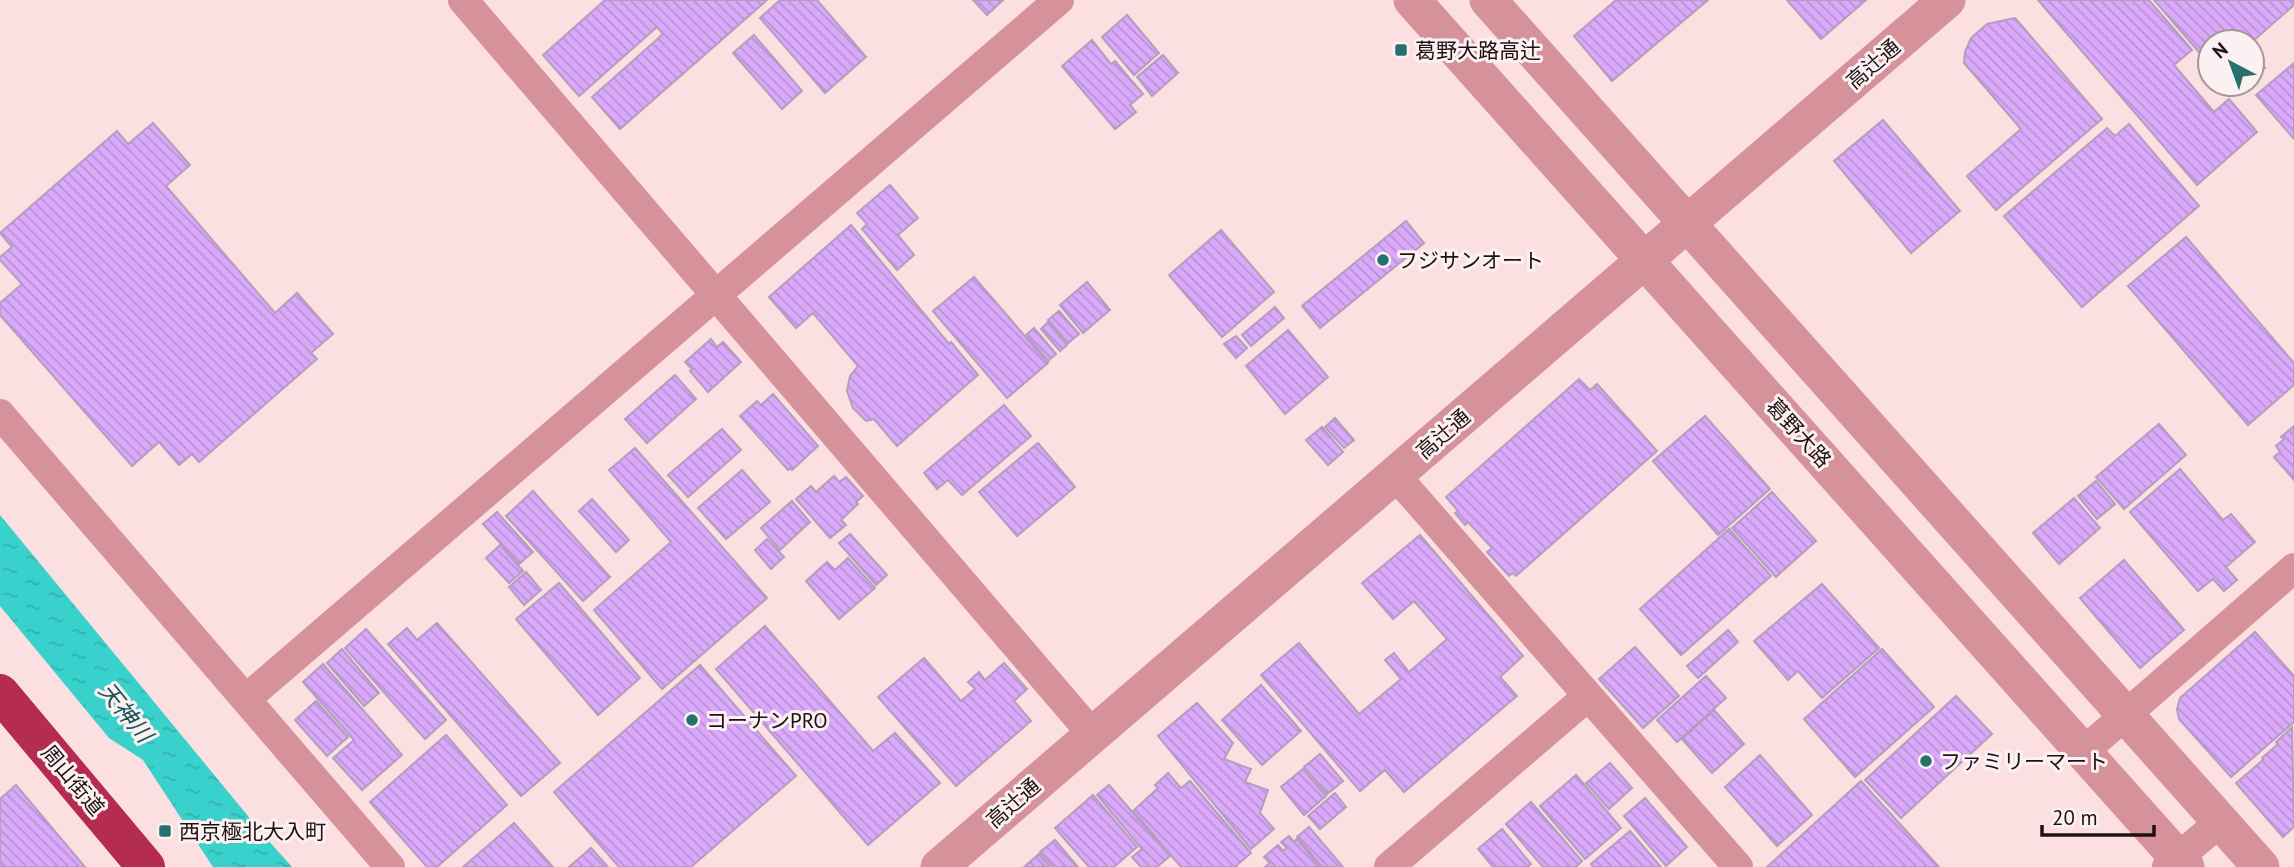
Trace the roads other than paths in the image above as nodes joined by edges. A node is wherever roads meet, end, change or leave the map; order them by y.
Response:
1 (463, 0) edge
2 (1059, 0) edge
3 (1412, 0) edge
4 (1488, 0) edge
5 (1947, 0) edge
6 (1687, 223) junction
7 (1644, 260) junction
8 (716, 295) junction
9 (0, 414) edge
10 (1395, 475) junction
11 (2294, 568) edge
12 (0, 693) edge
13 (1588, 696) junction
14 (246, 699) junction
15 (2125, 714) junction
16 (1093, 735) junction
17 (2083, 752) junction
18 (2220, 822) junction
19 (2177, 864) edge
20 (146, 867) edge
21 (390, 867) edge
22 (939, 867) edge
23 (1389, 867) edge
24 (1738, 867) edge
25 (2261, 867) edge

1 - 8 street
2 - 8 street
3 - 7 street, 葛野大路
4 - 6 street
5 - 6 street, 高辻通
6 - 7 street, 高辻通
6 - 15 street
7 - 10 street, 高辻通
7 - 17 street, 葛野大路
8 - 14 street
8 - 16 street
9 - 14 street
10 - 13 street
10 - 16 street, 高辻通
11 - 15 street
12 - 20 highway, 周山街道
13 - 23 street
13 - 24 street
14 - 21 street
15 - 17 street
15 - 18 street
16 - 22 street, 高辻通
17 - 19 street, 葛野大路
18 - 19 street
18 - 25 street

